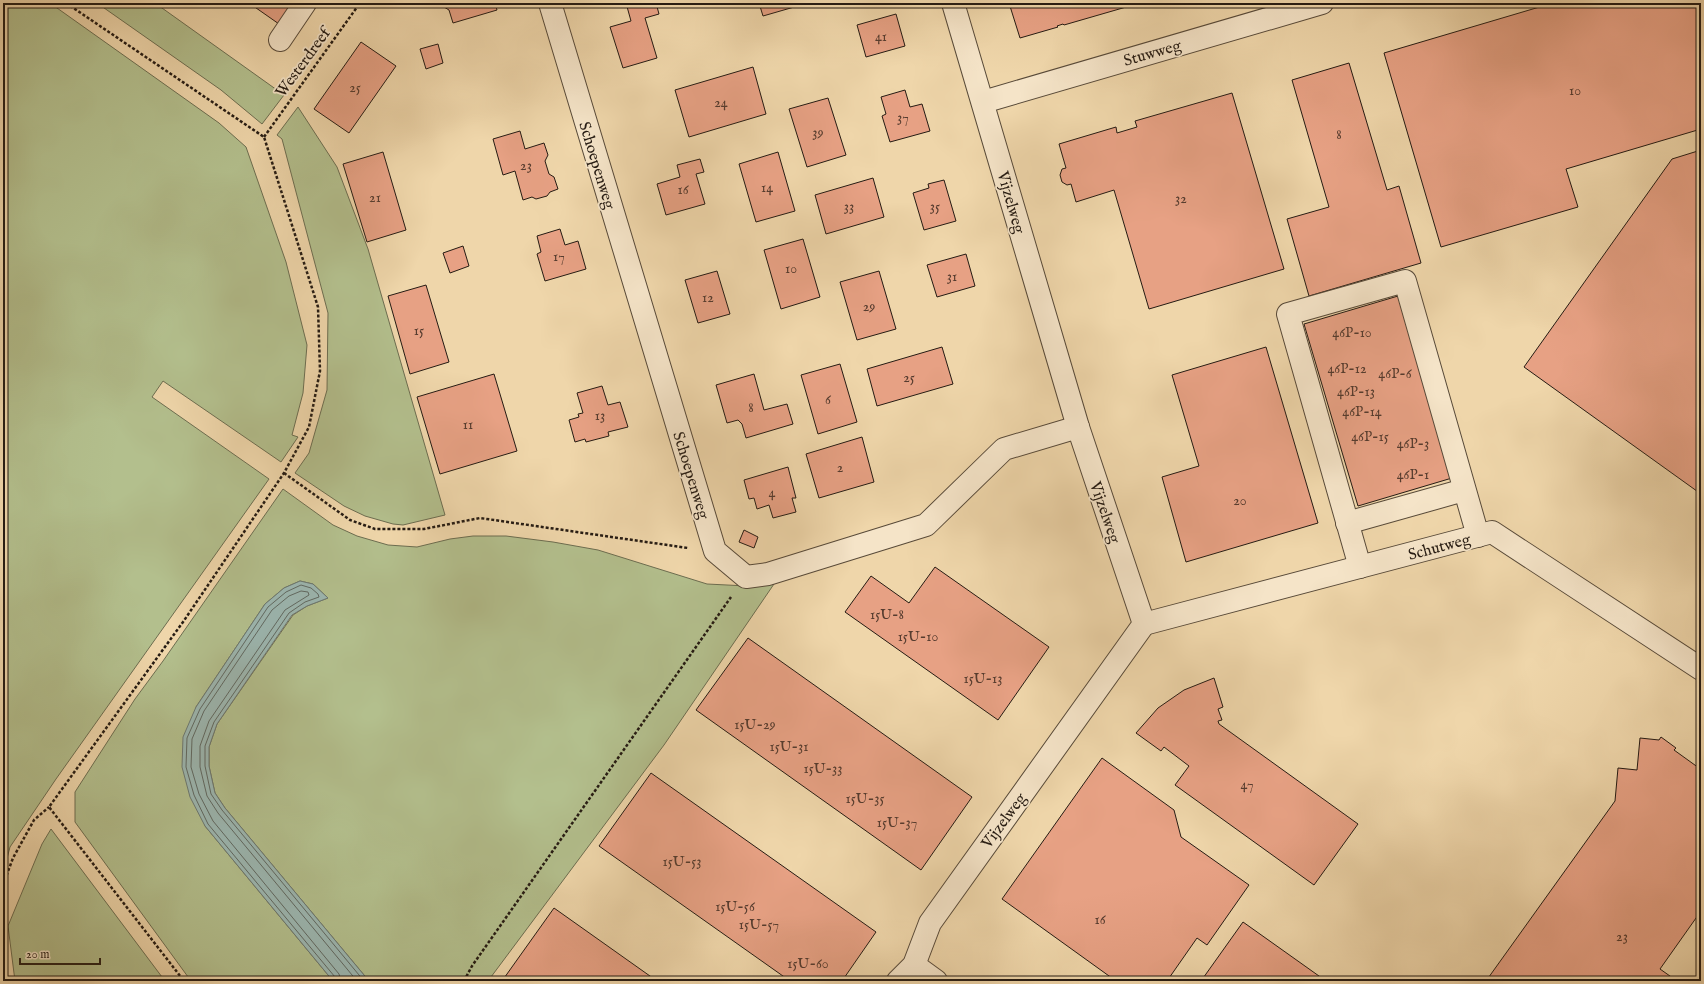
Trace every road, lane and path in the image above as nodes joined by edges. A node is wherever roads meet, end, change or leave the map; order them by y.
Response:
1 (66, 3) edge
2 (306, 3) edge
3 (360, 3) edge
4 (550, 3) edge
5 (953, 3) edge
6 (1322, 3) edge
7 (280, 40) dead end
8 (982, 102) junction
9 (264, 137) junction
10 (1078, 427) junction
11 (284, 473) junction
12 (1464, 490) junction
13 (1347, 523) junction
14 (1478, 536) junction
15 (715, 551) junction
16 (1360, 567) junction
17 (746, 576) junction
18 (1144, 624) junction
19 (1701, 669) edge
20 (49, 807) junction
21 (3, 884) edge
22 (914, 965) junction
23 (184, 981) edge
24 (464, 981) edge
25 (898, 981) edge
26 (936, 981) edge

1 - 9 path
2 - 7 street
3 - 9 path, Westerdreef
4 - 15 street, Schoepenweg
5 - 8 street, Vijzelweg
6 - 8 street, Stuwweg
8 - 10 street, Vijzelweg
9 - 11 path
10 - 17 street
10 - 18 street, Vijzelweg
11 - 15 path
11 - 20 path
12 - 13 street
12 - 13 street
12 - 14 street
13 - 16 street
14 - 16 street, Schutweg
14 - 19 street, Schutweg
15 - 17 street
16 - 18 street, Schutweg
17 - 24 path
18 - 22 street, Vijzelweg
20 - 21 path
20 - 23 path
22 - 25 street, Vijzelweg
22 - 26 street

